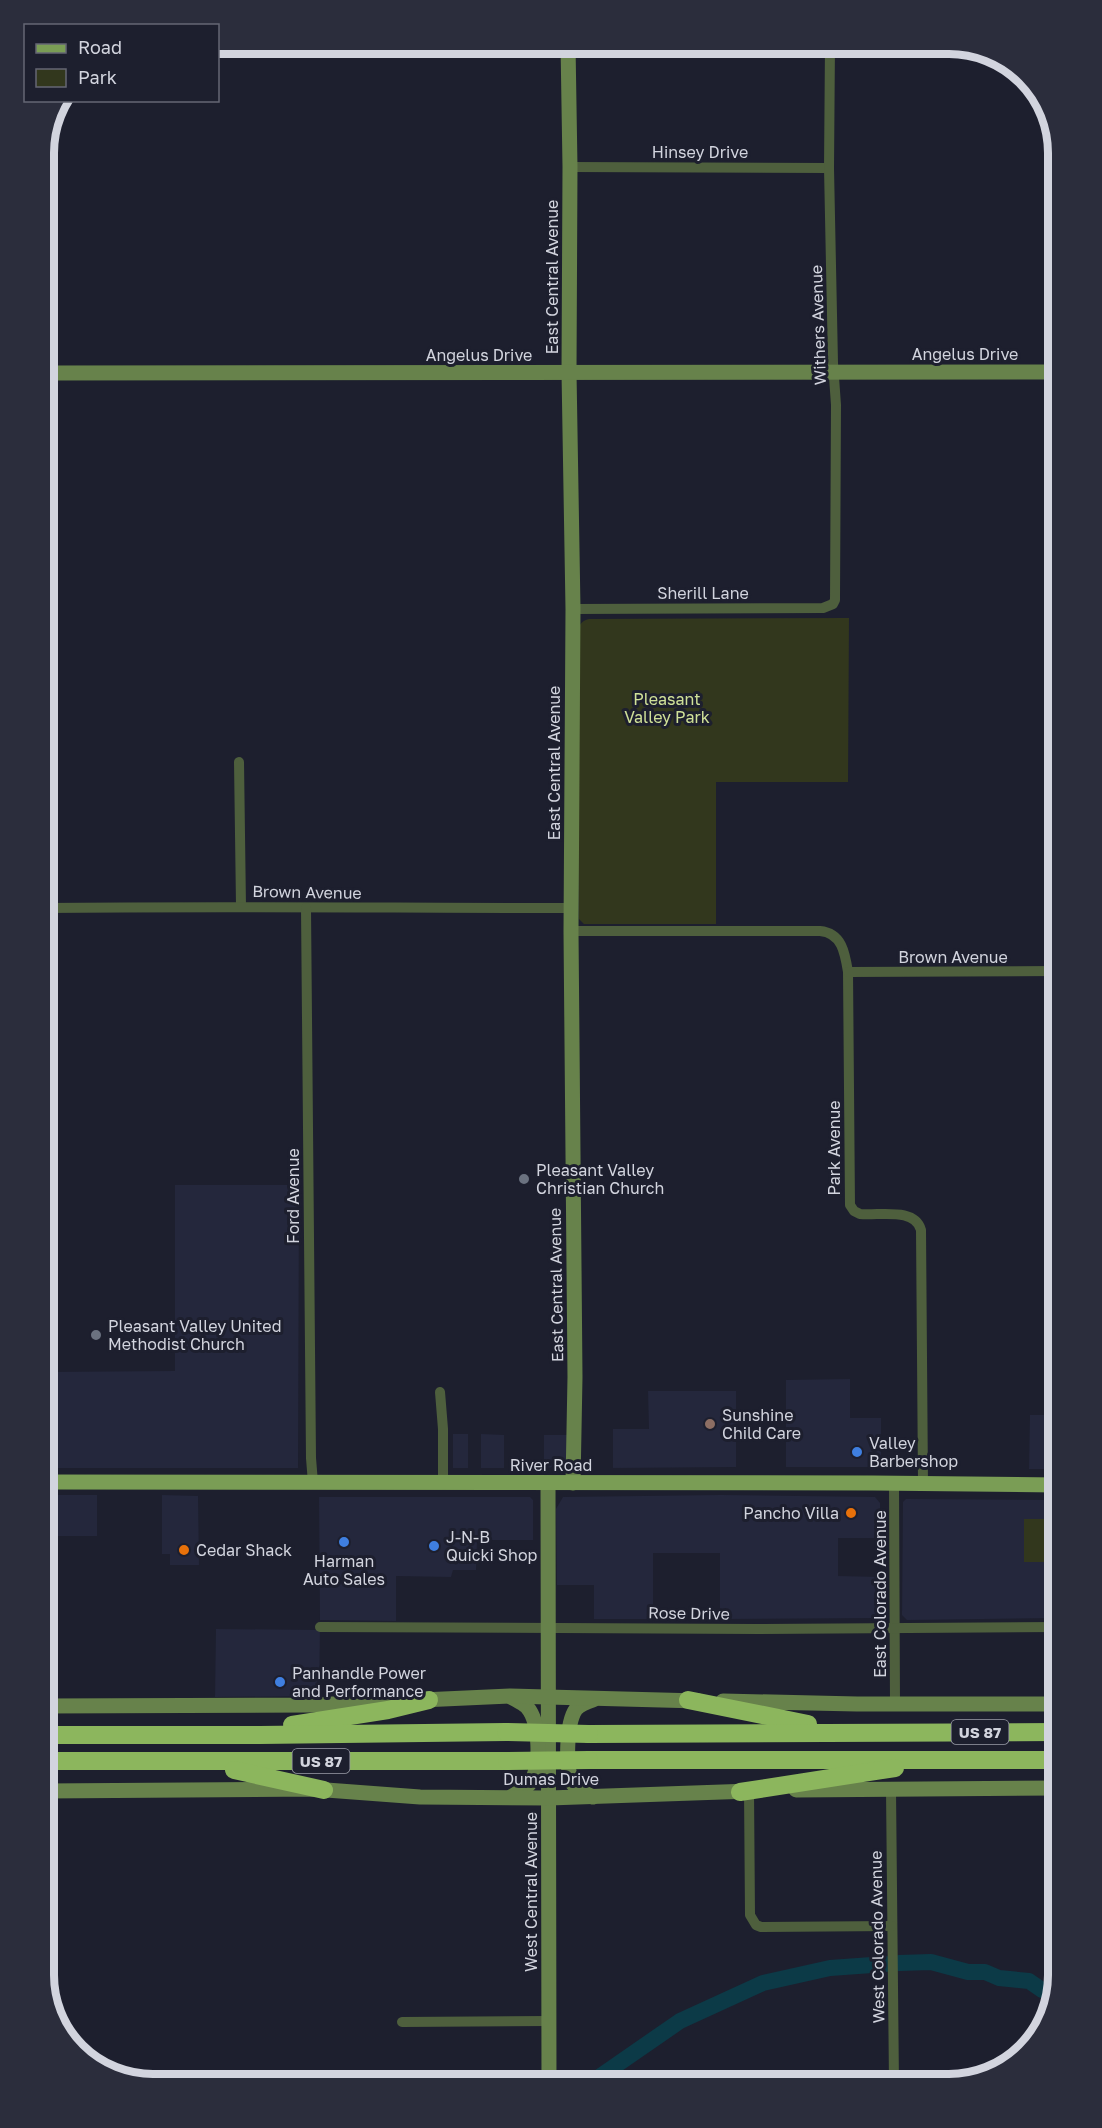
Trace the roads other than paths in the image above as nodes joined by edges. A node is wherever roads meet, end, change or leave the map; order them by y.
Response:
1 (568, 54) edge
2 (830, 54) edge
3 (570, 167) junction
4 (829, 168) junction
5 (569, 372) junction
6 (833, 372) junction
7 (1048, 372) edge
8 (54, 374) edge
9 (832, 604) joint
10 (573, 609) junction
11 (239, 762) dead end
12 (241, 906) junction
13 (54, 908) edge
14 (306, 908) junction
15 (571, 908) junction
16 (571, 932) junction
17 (1048, 971) edge
18 (848, 972) junction
19 (440, 1392) dead end
20 (54, 1482) edge
21 (313, 1483) junction
22 (443, 1483) junction
23 (548, 1483) junction
24 (573, 1483) junction
25 (894, 1483) junction
26 (923, 1483) junction
27 (1048, 1485) edge
28 (320, 1627) dead end
29 (1048, 1627) edge
30 (548, 1628) junction
31 (895, 1628) junction
32 (510, 1696) junction
33 (549, 1697) junction
34 (595, 1698) junction
35 (429, 1700) junction
36 (688, 1700) junction
37 (895, 1704) junction
38 (1048, 1704) edge
39 (54, 1706) edge
40 (902, 1732) junction
41 (1048, 1732) edge
42 (54, 1735) edge
43 (221, 1735) junction
44 (947, 1760) junction
45 (1048, 1760) edge
46 (54, 1761) edge
47 (136, 1761) junction
48 (1048, 1788) edge
49 (324, 1790) junction
50 (891, 1790) junction
51 (54, 1791) edge
52 (745, 1792) junction
53 (512, 1797) junction
54 (594, 1797) junction
55 (549, 1798) junction
56 (892, 1926) junction
57 (549, 2021) junction
58 (402, 2022) dead end
59 (549, 2074) edge
60 (894, 2074) edge

1 - 3 street, East Central Avenue
2 - 4 street, Withers Avenue
3 - 4 street, Hinsey Drive
3 - 5 street, East Central Avenue
4 - 6 street, Withers Avenue
5 - 6 street, Angelus Drive
5 - 8 street, Angelus Drive
5 - 10 street, East Central Avenue
6 - 7 street, Angelus Drive
6 - 9 street, Withers Avenue
9 - 10 street, Sherill Lane
10 - 15 street, East Central Avenue
11 - 12 street
12 - 13 street, Brown Avenue
12 - 14 street, Brown Avenue
14 - 15 street, Brown Avenue
14 - 21 street, Ford Avenue
15 - 16 street, East Central Avenue
16 - 18 street, Park Avenue
16 - 24 street, East Central Avenue
17 - 18 street, Brown Avenue
18 - 26 street, Park Avenue
19 - 22 street
20 - 21 main road, River Road
21 - 22 main road, River Road
22 - 23 main road, River Road
23 - 24 main road, River Road
23 - 30 street, West Central Avenue
24 - 25 main road, River Road
25 - 26 main road, River Road
25 - 31 street, East Colorado Avenue
26 - 27 main road, River Road
28 - 30 street, Rose Drive
29 - 31 street, Rose Drive
30 - 31 street, Rose Drive
30 - 33 street, West Central Avenue
31 - 37 street, East Colorado Avenue
32 - 33 street
32 - 35 street
32 - 53 street
33 - 34 street
33 - 55 street, West Central Avenue
34 - 36 street
34 - 54 street
35 - 39 street
35 - 43 highway
36 - 37 street
36 - 40 highway
37 - 38 street
40 - 41 highway, US 87
40 - 43 highway, US 87, bridge
42 - 43 highway, US 87
44 - 45 highway, US 87
44 - 47 highway, US 87, bridge
44 - 52 highway
46 - 47 highway, US 87
47 - 49 highway
48 - 50 street, Dumas Drive
49 - 51 street, Dumas Drive
49 - 53 street, Dumas Drive
50 - 52 street, Dumas Drive
50 - 56 street, West Colorado Avenue
52 - 54 street, Dumas Drive
52 - 56 street
53 - 55 street, Dumas Drive
54 - 55 street, Dumas Drive
55 - 57 street, West Central Avenue
56 - 60 street, West Colorado Avenue
57 - 58 street
57 - 59 street, West Central Avenue

